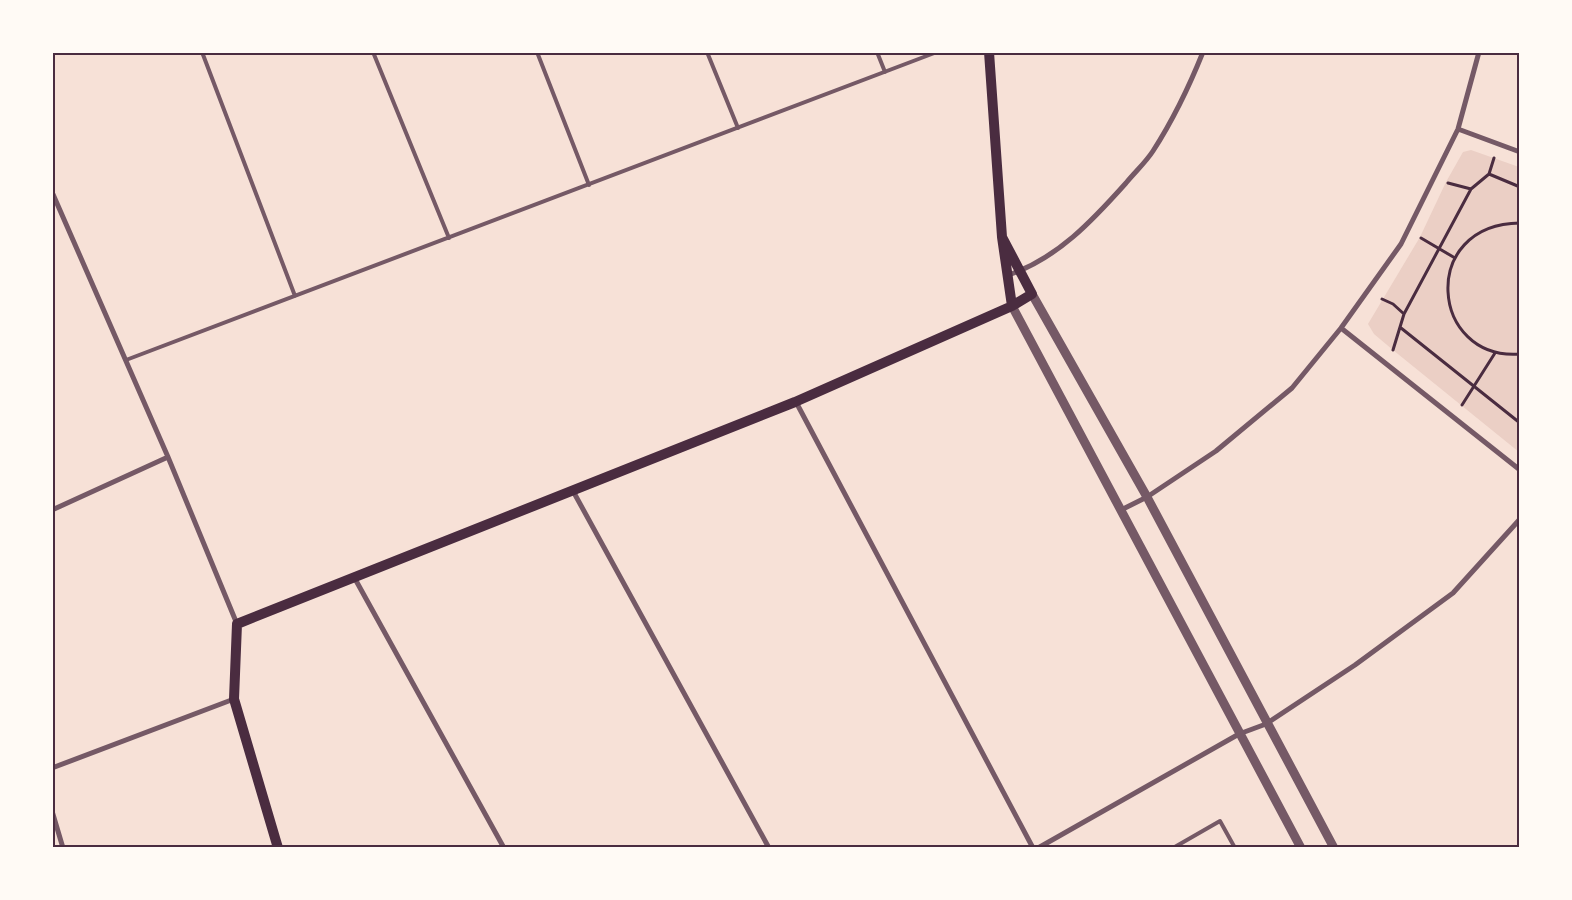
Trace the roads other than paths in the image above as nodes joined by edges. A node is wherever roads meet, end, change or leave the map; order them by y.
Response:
1 (202, 52) edge
2 (374, 52) edge
3 (537, 52) edge
4 (707, 52) edge
5 (877, 52) edge
6 (937, 52) edge
7 (989, 52) edge
8 (1203, 52) edge
9 (1479, 52) edge
10 (885, 72) junction
11 (738, 128) junction
12 (1458, 129) junction
13 (1520, 152) edge
14 (589, 185) junction
15 (52, 192) edge
16 (449, 238) junction
17 (1002, 238) junction
18 (1020, 271) junction
19 (1008, 275) junction
20 (1032, 294) junction
21 (295, 296) junction
22 (1012, 306) junction
23 (1341, 328) junction
24 (126, 360) junction
25 (795, 402) junction
26 (168, 457) junction
27 (1520, 470) edge
28 (573, 490) junction
29 (1147, 497) junction
30 (52, 510) edge
31 (1121, 510) junction
32 (1520, 518) edge
33 (354, 577) junction
34 (237, 624) junction
35 (234, 698) junction
36 (1266, 724) junction
37 (1239, 734) junction
38 (52, 768) edge
39 (52, 811) edge
40 (63, 848) edge
41 (278, 848) edge
42 (504, 848) edge
43 (769, 848) edge
44 (1033, 848) edge
45 (1038, 848) edge
46 (1173, 848) edge
47 (1235, 848) edge
48 (1301, 848) edge
49 (1334, 848) edge

1 - 21 lane
2 - 16 lane
3 - 14 lane
4 - 11 lane
5 - 10 lane
6 - 10 lane
7 - 17 main road
8 - 18 street
9 - 12 street
10 - 11 lane
11 - 14 lane
12 - 13 street
12 - 23 street
14 - 16 lane
15 - 24 street
16 - 21 lane
17 - 18 main road
17 - 19 main road
18 - 19 street
18 - 20 main road
19 - 22 main road
20 - 22 main road
20 - 29 street
21 - 24 lane
22 - 25 main road
22 - 31 street
23 - 27 street
23 - 29 street
24 - 26 street
25 - 28 main road
25 - 44 street
26 - 30 street
26 - 34 street
28 - 33 main road
28 - 43 street
29 - 31 street
29 - 36 street
31 - 37 street
32 - 36 street
33 - 34 main road
33 - 42 street
34 - 35 main road
35 - 38 street
35 - 41 main road
36 - 37 street
36 - 49 street
37 - 45 street
37 - 48 street
39 - 40 street
46 - 47 lane

